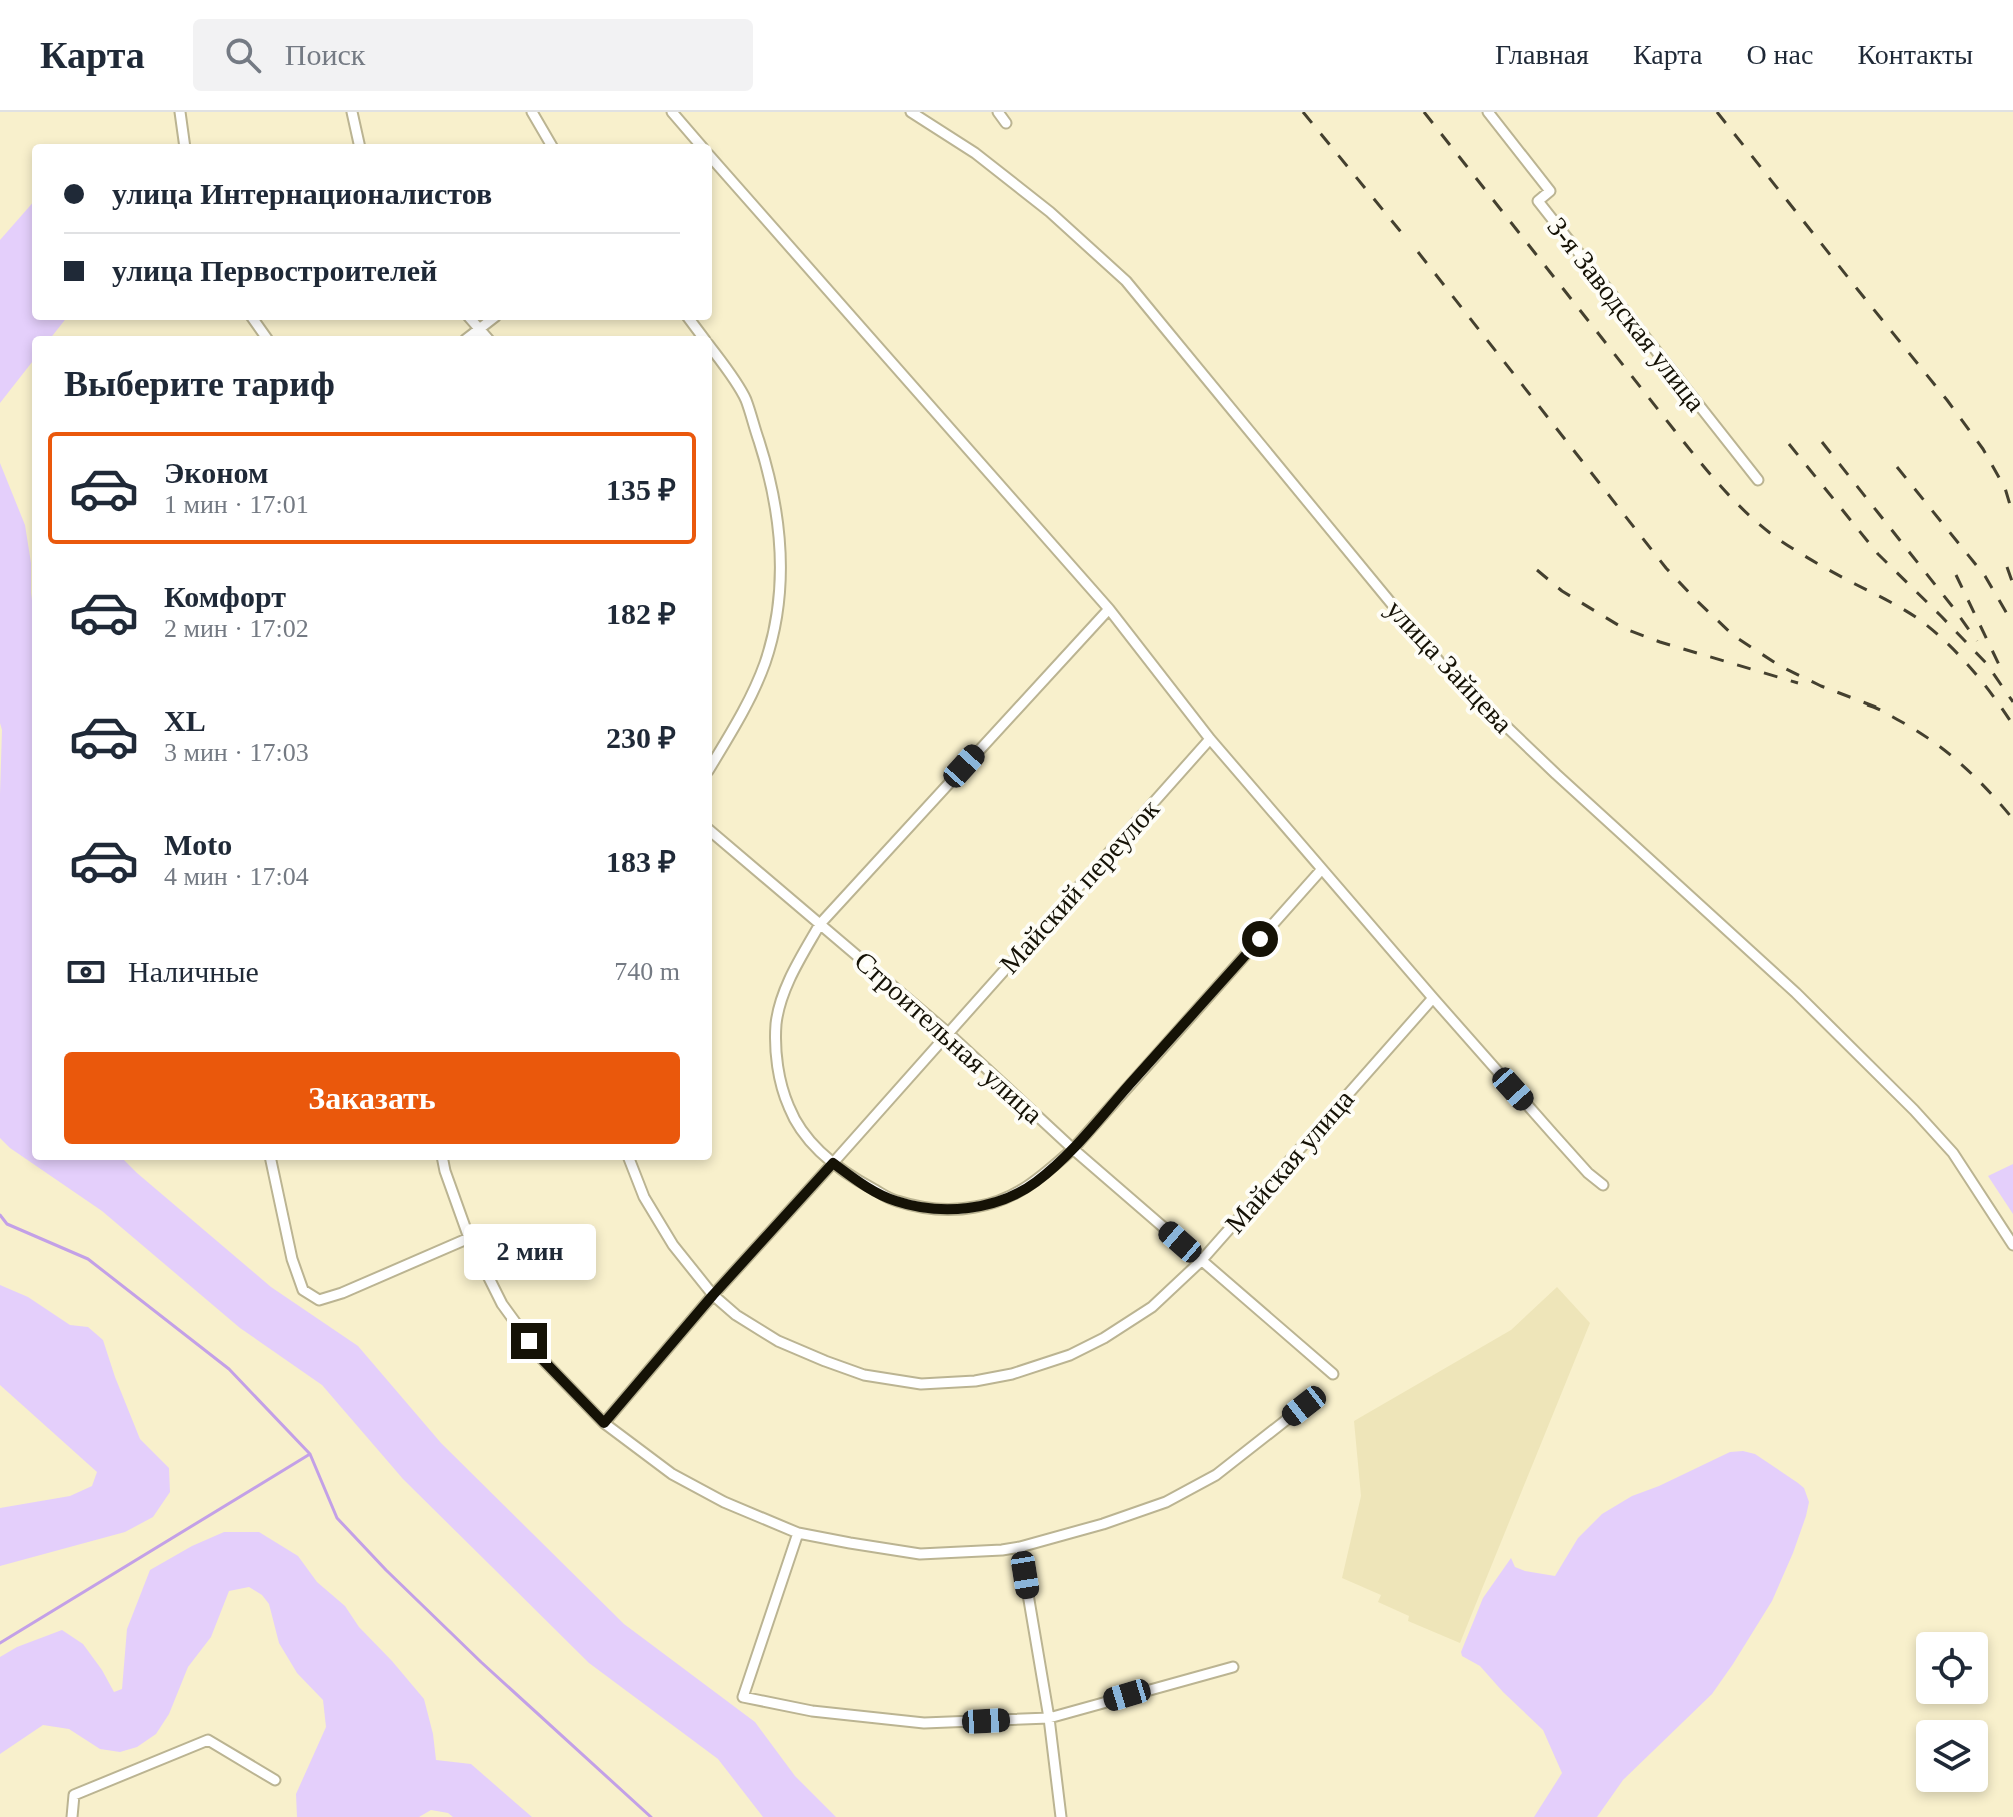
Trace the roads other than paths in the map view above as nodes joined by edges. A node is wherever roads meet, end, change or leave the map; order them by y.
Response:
1 (180, 112) edge
2 (352, 112) edge
3 (532, 112) edge
4 (672, 112) edge
5 (911, 112) edge
6 (998, 112) edge
7 (1488, 112) edge
8 (1006, 123) dead end
9 (184, 144) edge
10 (359, 144) edge
11 (551, 144) edge
12 (700, 144) edge
13 (712, 159) edge
14 (472, 320) edge
15 (491, 320) edge
16 (480, 329) junction
17 (470, 336) edge
18 (486, 336) edge
19 (712, 351) edge
20 (1758, 480) dead end
21 (1109, 609) junction
22 (1210, 739) junction
23 (712, 764) edge
24 (712, 832) edge
25 (1322, 869) junction
26 (820, 924) junction
27 (1433, 998) junction
28 (948, 1033) junction
29 (1073, 1149) junction
30 (271, 1160) edge
31 (443, 1160) edge
32 (630, 1160) edge
33 (833, 1163) junction
34 (1603, 1185) dead end
35 (469, 1238) junction
36 (2013, 1245) edge
37 (1201, 1261) junction
38 (713, 1295) junction
39 (1333, 1374) dead end
40 (1304, 1406) dead end
41 (604, 1423) junction
42 (798, 1533) junction
43 (1020, 1547) junction
44 (1233, 1667) dead end
45 (1049, 1718) junction
46 (275, 1780) dead end
47 (72, 1817) edge
48 (1061, 1817) edge

1 - 9 street
2 - 10 street
3 - 11 street
4 - 12 street
5 - 36 street, улица Зайцева
6 - 8 street
7 - 20 street, 3-я Заводская улица
13 - 21 street
14 - 16 street
15 - 16 street
16 - 17 street
16 - 18 street
19 - 23 street
21 - 22 street
21 - 26 street
22 - 25 street
22 - 28 street, Майский переулок
24 - 26 street, Строительная улица
25 - 27 street
25 - 29 street
26 - 28 street, Строительная улица
26 - 33 street
27 - 34 street
27 - 37 street, Майская улица
28 - 29 street, Строительная улица
28 - 33 street, Майский переулок
29 - 33 street
29 - 37 street, Строительная улица
30 - 35 street
31 - 35 street
32 - 38 street, Майская улица
33 - 38 street, Майский переулок
35 - 41 street
37 - 38 street, Майская улица
37 - 39 street, Строительная улица
38 - 41 street, Майский переулок
40 - 43 street
41 - 42 street
42 - 43 street
42 - 45 street
43 - 45 street
44 - 45 street
45 - 48 street
46 - 47 street

